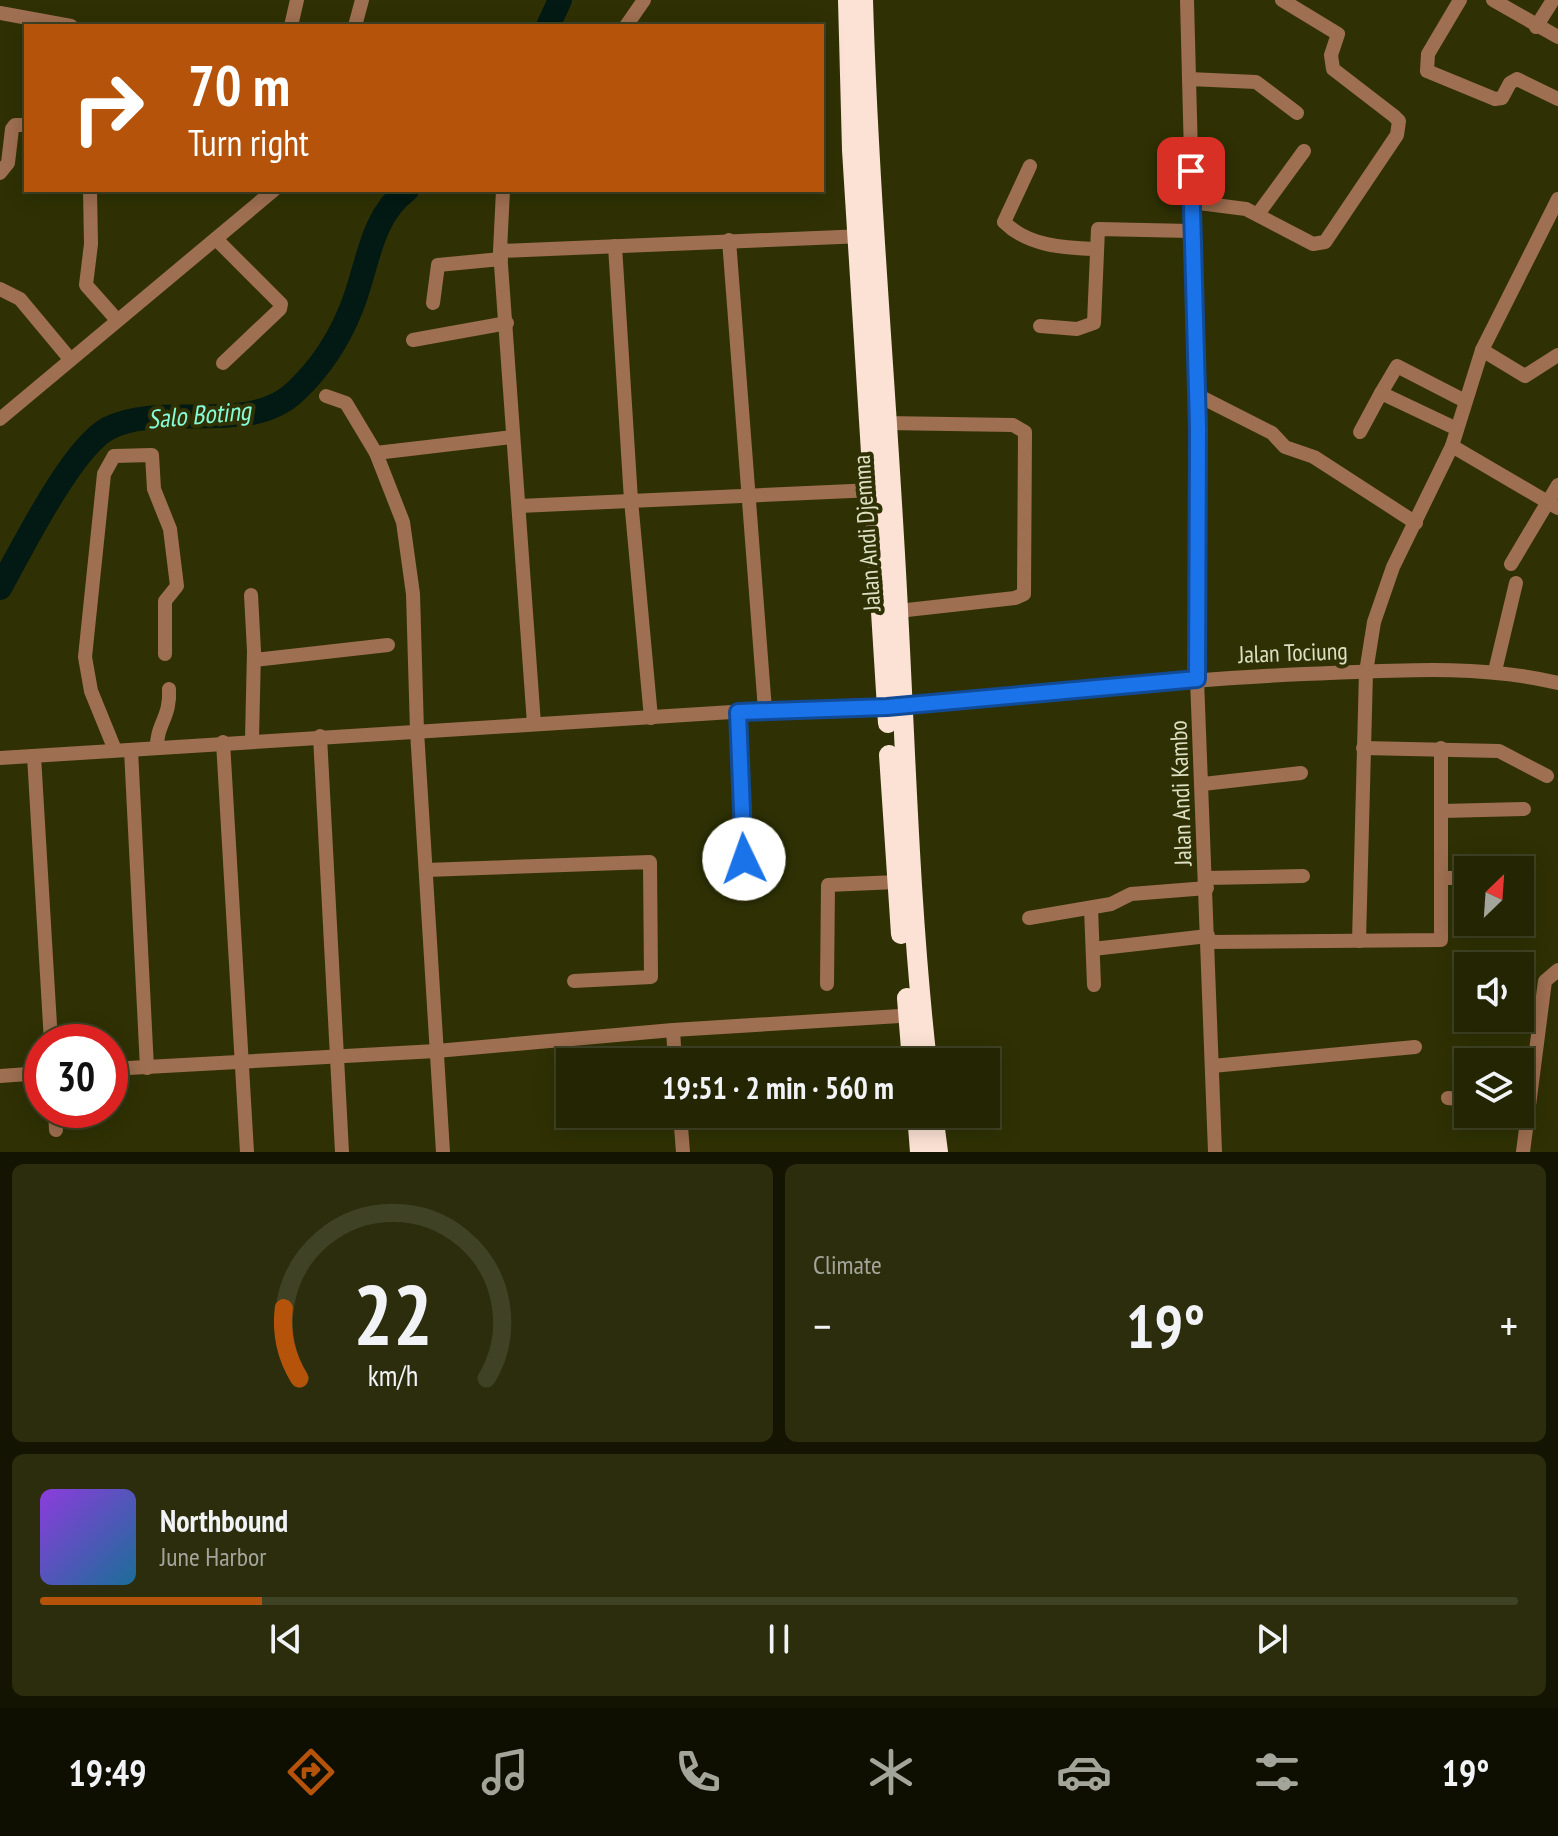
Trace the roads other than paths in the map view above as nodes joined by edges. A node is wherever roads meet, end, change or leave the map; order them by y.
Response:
1 (297, 0) edge
2 (362, 0) edge
3 (644, 0) edge
4 (848, 0) edge
5 (863, 0) edge
6 (1187, 0) edge
7 (1282, 0) edge
8 (1460, 0) edge
9 (1493, 0) edge
10 (1553, 0) edge
11 (0, 13) edge
12 (60, 24) edge
13 (291, 24) edge
14 (356, 24) edge
15 (627, 24) edge
16 (1536, 27) junction
17 (1558, 37) edge
18 (1189, 79) junction
19 (1558, 99) edge
20 (1297, 113) dead end
21 (24, 125) edge
22 (1304, 151) dead end
23 (1030, 166) dead end
24 (0, 173) edge
25 (90, 192) edge
26 (272, 192) edge
27 (503, 192) edge
28 (1558, 199) edge
29 (1191, 202) junction
30 (1258, 214) junction
31 (1191, 231) junction
32 (865, 236) junction
33 (216, 239) junction
34 (729, 240) junction
35 (615, 246) junction
36 (1095, 249) junction
37 (500, 255) junction
38 (0, 289) edge
39 (433, 303) dead end
40 (117, 320) junction
41 (507, 323) junction
42 (1040, 326) dead end
43 (413, 340) dead end
44 (1482, 350) junction
45 (1558, 355) edge
46 (70, 359) junction
47 (223, 363) dead end
48 (1381, 393) junction
49 (1197, 395) junction
50 (326, 396) dead end
51 (1465, 401) junction
52 (0, 419) edge
53 (885, 423) junction
54 (1457, 429) junction
55 (1360, 432) dead end
56 (512, 437) junction
57 (1452, 446) junction
58 (376, 453) junction
59 (1558, 485) edge
60 (874, 490) junction
61 (751, 495) junction
62 (631, 500) junction
63 (1553, 505) edge
64 (519, 506) junction
65 (1416, 523) junction
66 (1511, 564) dead end
67 (1516, 583) dead end
68 (251, 595) dead end
69 (898, 611) junction
70 (388, 645) dead end
71 (165, 654) dead end
72 (254, 660) junction
73 (1495, 671) junction
74 (1366, 672) junction
75 (1197, 679) junction
76 (1558, 683) edge
77 (169, 689) dead end
78 (893, 706) junction
79 (765, 710) junction
80 (738, 712) junction
81 (651, 718) junction
82 (534, 724) junction
83 (417, 731) junction
84 (320, 736) junction
85 (252, 739) junction
86 (223, 742) junction
87 (157, 748) junction
88 (1363, 748) junction
89 (1441, 748) junction
90 (115, 750) junction
91 (131, 750) junction
92 (34, 756) junction
93 (0, 758) edge
94 (1301, 773) dead end
95 (1547, 776) dead end
96 (1203, 784) junction
97 (1524, 809) dead end
98 (1442, 811) junction
99 (744, 859) dead end
100 (426, 870) junction
101 (1303, 876) dead end
102 (1443, 878) junction
103 (1454, 878) edge
104 (897, 882) junction
105 (1207, 883) junction
106 (1091, 908) junction
107 (1029, 918) dead end
108 (1208, 939) junction
109 (1359, 941) junction
110 (1093, 949) junction
111 (1558, 970) edge
112 (574, 981) dead end
113 (827, 984) dead end
114 (1094, 985) dead end
115 (915, 1016) junction
116 (50, 1024) edge
117 (673, 1030) junction
118 (1415, 1047) dead end
119 (674, 1048) edge
120 (913, 1048) edge
121 (923, 1048) edge
122 (1534, 1048) edge
123 (436, 1051) junction
124 (337, 1058) junction
125 (242, 1062) junction
126 (1212, 1066) junction
127 (147, 1068) junction
128 (128, 1069) edge
129 (24, 1074) edge
130 (0, 1076) edge
131 (1448, 1098) dead end
132 (1454, 1099) edge
133 (681, 1128) edge
134 (918, 1128) edge
135 (935, 1128) edge
136 (1524, 1128) edge
137 (247, 1152) edge
138 (342, 1152) edge
139 (443, 1152) edge
140 (683, 1152) edge
141 (920, 1152) edge
142 (938, 1152) edge
143 (1215, 1152) edge
144 (1523, 1152) edge

1 - 13 street
2 - 14 street
3 - 15 street
4 - 32 highway, Jalan Andi Djemma
5 - 32 highway, Jalan Andi Djemma
6 - 18 street, Jalan Andi Kambo
7 - 30 street
8 - 19 street
9 - 16 street
10 - 16 street
11 - 12 street
16 - 17 street
18 - 20 street
18 - 29 street, Jalan Andi Kambo
21 - 24 street
22 - 30 street
23 - 36 street
25 - 40 street
26 - 33 street
27 - 37 street
28 - 44 street
29 - 30 street
29 - 31 street, Jalan Andi Kambo
31 - 36 street
31 - 49 street, Jalan Andi Kambo
32 - 34 street
32 - 53 highway, Jalan Andi Djemma
32 - 60 highway, Jalan Andi Djemma
33 - 40 street
33 - 47 street
34 - 35 street
34 - 61 street
35 - 37 street
35 - 62 street
36 - 42 street
37 - 39 street
37 - 41 street
38 - 46 street
40 - 46 street
41 - 43 street
41 - 56 street
44 - 45 street
44 - 51 street
46 - 52 street
48 - 51 street
48 - 54 street
48 - 55 street
49 - 65 street
49 - 75 street, Jalan Andi Kambo
50 - 58 street
51 - 54 street
53 - 69 highway, Jalan Andi Djemma
53 - 69 street
54 - 57 street
56 - 58 street
56 - 64 street
57 - 63 street
57 - 65 street
58 - 83 street
59 - 63 street
60 - 61 street
60 - 78 highway, Jalan Andi Djemma
61 - 62 street
61 - 79 street
62 - 64 street
62 - 81 street
63 - 66 street
64 - 82 street
65 - 74 street
67 - 73 street
68 - 72 street
69 - 78 highway, Jalan Andi Djemma
70 - 72 street
71 - 90 street
72 - 85 street
73 - 74 street, Jalan Tociung
73 - 76 street, Jalan Tociung
74 - 75 street, Jalan Tociung
74 - 88 street
75 - 78 street, Jalan Tociung
75 - 96 street, Jalan Andi Kambo
77 - 87 street
78 - 79 street, Jalan Tociung
78 - 104 highway, Jalan Andi Djemma
78 - 115 highway, Jalan Andi Djemma
79 - 80 street, Jalan Tociung
80 - 81 street, Jalan Tociung
80 - 99 street
81 - 82 street, Jalan Tociung
82 - 83 street, Jalan Tociung
83 - 84 street, Jalan Tociung
83 - 100 street
84 - 85 street, Jalan Tociung
84 - 124 street
85 - 86 street, Jalan Tociung
86 - 87 street, Jalan Tociung
86 - 125 street
87 - 91 street, Jalan Tociung
88 - 89 street
88 - 109 street
89 - 95 street
89 - 98 street
90 - 91 street, Jalan Tociung
90 - 92 street, Jalan Tociung
91 - 127 street
92 - 93 street, Jalan Tociung
92 - 116 street
94 - 96 street
96 - 105 street, Jalan Andi Kambo
97 - 98 street
98 - 102 street
100 - 112 street
100 - 123 street
101 - 105 street
102 - 103 street
102 - 109 street
104 - 113 street
104 - 115 highway, Jalan Andi Djemma
105 - 106 street
105 - 108 street, Jalan Andi Kambo
106 - 107 street
106 - 110 street
108 - 109 street
108 - 110 street
108 - 126 street, Jalan Andi Kambo
110 - 114 street
111 - 122 street
115 - 117 street
115 - 120 highway, Jalan Andi Djemma
115 - 121 highway, Jalan Andi Djemma
117 - 119 street
117 - 123 street
118 - 126 street
123 - 124 street
123 - 139 street
124 - 125 street
124 - 138 street
125 - 127 street
125 - 137 street
126 - 143 street, Jalan Andi Kambo
127 - 128 street
129 - 130 street
131 - 132 street
133 - 140 street
134 - 141 highway
135 - 142 highway
136 - 144 street

